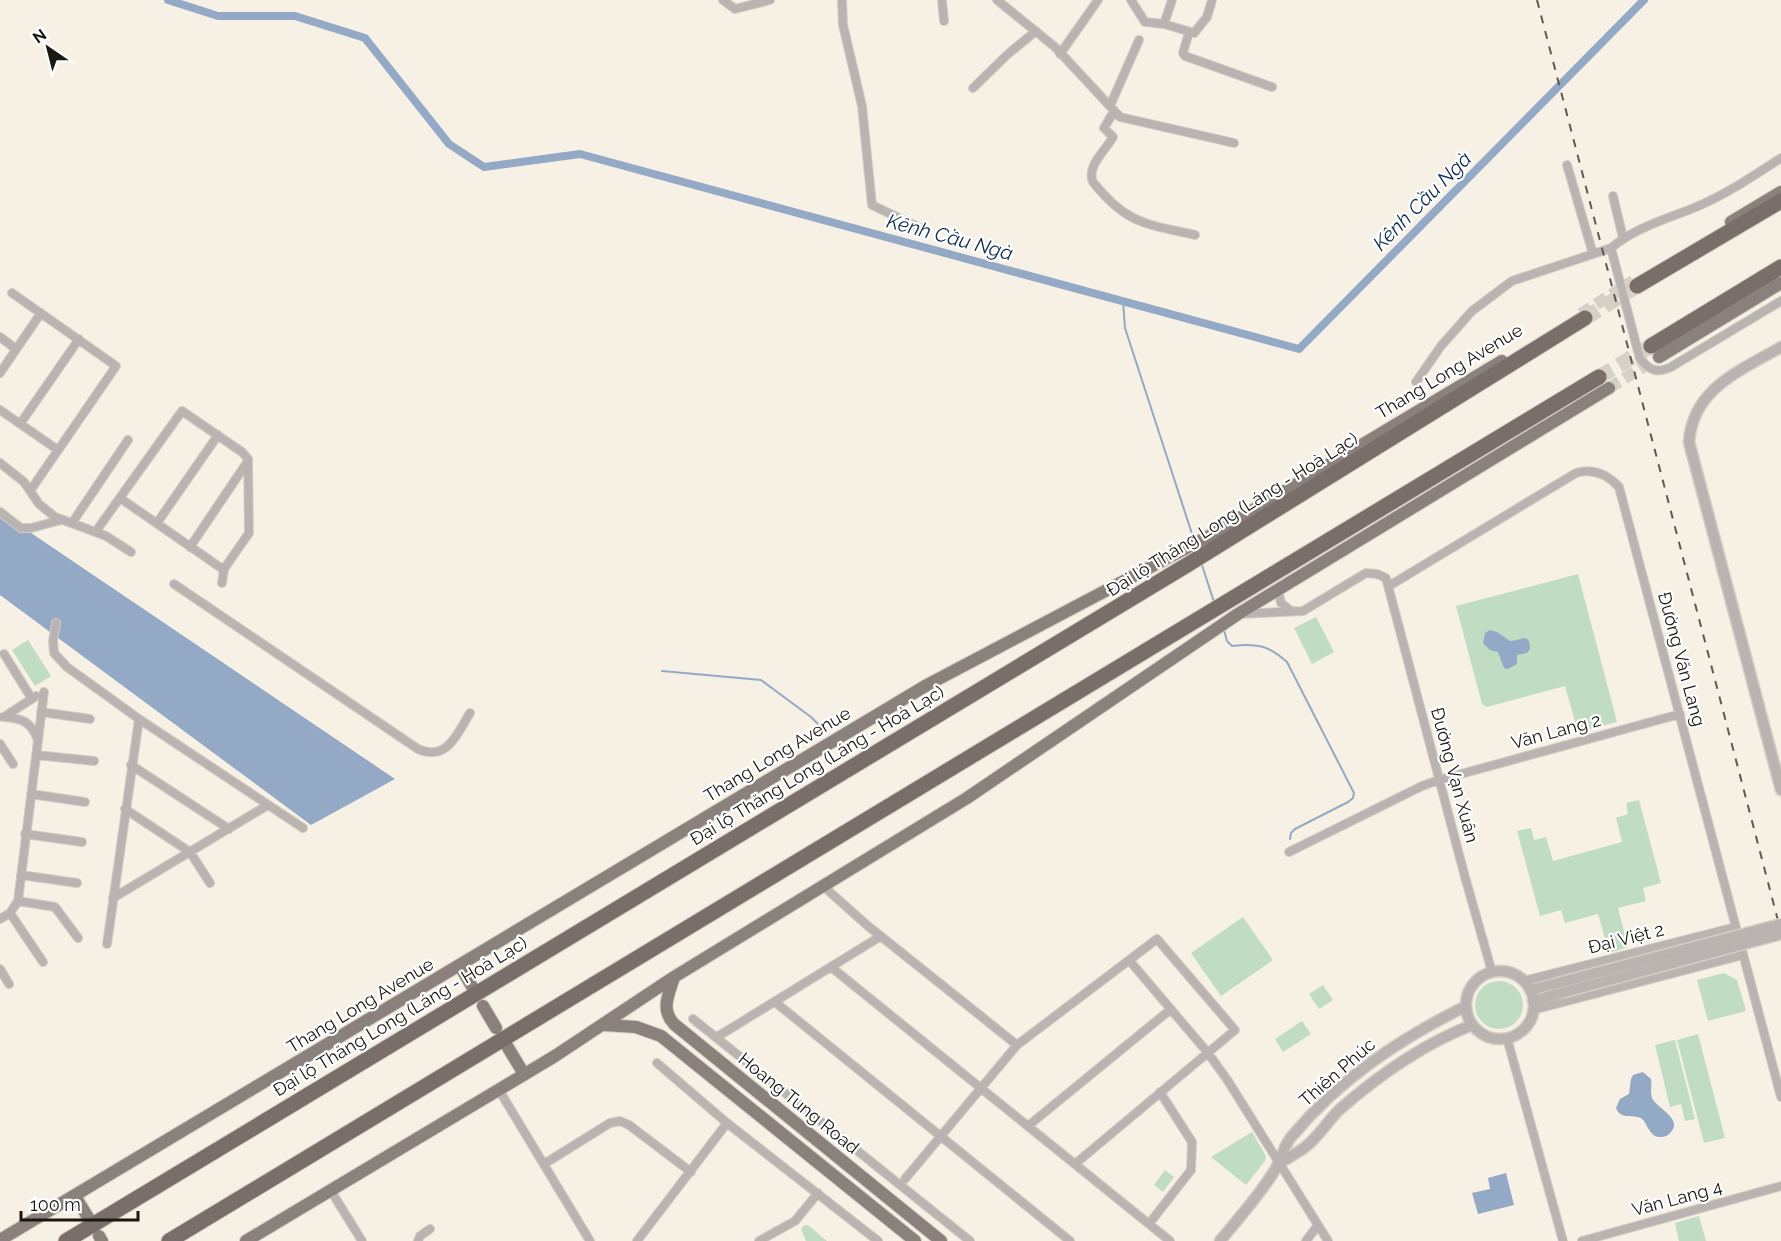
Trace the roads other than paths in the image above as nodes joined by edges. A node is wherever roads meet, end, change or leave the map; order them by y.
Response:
1 (723, 0) edge
2 (770, 0) edge
3 (842, 0) edge
4 (942, 0) edge
5 (997, 0) edge
6 (1098, 0) edge
7 (1131, 0) edge
8 (1172, 0) edge
9 (1212, 0) edge
10 (944, 21) dead end
11 (1164, 24) junction
12 (1036, 31) junction
13 (1189, 32) junction
14 (1139, 40) dead end
15 (1060, 54) junction
16 (1272, 87) dead end
17 (973, 88) dead end
18 (1112, 108) junction
19 (1234, 143) dead end
20 (1781, 158) edge
21 (1567, 165) dead end
22 (1781, 192) edge
23 (1613, 196) dead end
24 (1781, 201) edge
25 (920, 228) dead end
26 (1195, 235) dead end
27 (1623, 238) junction
28 (1611, 248) junction
29 (1593, 254) junction
30 (1781, 267) edge
31 (1635, 283) joint
32 (1781, 283) edge
33 (12, 293) dead end
34 (1781, 301) edge
35 (41, 314) junction
36 (1583, 316) joint
37 (0, 338) edge
38 (79, 339) junction
39 (1781, 347) edge
40 (16, 349) junction
41 (1655, 352) joint
42 (0, 373) edge
43 (1416, 382) dead end
44 (1604, 382) joint
45 (0, 410) edge
46 (20, 424) junction
47 (218, 435) junction
48 (128, 440) dead end
49 (58, 450) junction
50 (248, 461) junction
51 (0, 464) edge
52 (30, 490) junction
53 (120, 498) junction
54 (0, 512) edge
55 (61, 520) junction
56 (72, 523) junction
57 (157, 523) junction
58 (99, 528) dead end
59 (190, 547) junction
60 (131, 552) dead end
61 (1182, 560) junction
62 (224, 570) junction
63 (222, 583) dead end
64 (174, 584) dead end
65 (1389, 586) junction
66 (1278, 590) junction
67 (1294, 612) junction
68 (1236, 615) junction
69 (56, 623) dead end
70 (4, 654) dead end
71 (32, 699) junction
72 (41, 712) junction
73 (470, 713) dead end
74 (1680, 714) junction
75 (1, 718) edge
76 (90, 719) dead end
77 (139, 719) junction
78 (0, 744) edge
79 (36, 751) junction
80 (94, 761) dead end
81 (13, 764) dead end
82 (131, 765) junction
83 (1439, 780) junction
84 (1781, 790) edge
85 (31, 794) junction
86 (85, 802) dead end
87 (268, 805) junction
88 (125, 809) junction
89 (303, 828) dead end
90 (229, 829) junction
91 (25, 834) junction
92 (82, 843) dead end
93 (190, 852) junction
94 (1289, 852) dead end
95 (21, 875) junction
96 (78, 883) dead end
97 (210, 883) dead end
98 (823, 886) junction
99 (113, 898) junction
100 (18, 902) junction
101 (10, 913) junction
102 (0, 919) edge
103 (1781, 924) edge
104 (1736, 927) junction
105 (1781, 934) edge
106 (881, 936) junction
107 (78, 938) dead end
108 (107, 944) dead end
109 (1743, 955) junction
110 (1129, 960) junction
111 (44, 962) dead end
112 (460, 966) junction
113 (831, 967) junction
114 (0, 969) edge
115 (1492, 972) junction
116 (674, 977) junction
117 (9, 984) dead end
118 (1559, 988) junction
119 (474, 990) dead end
120 (1530, 996) junction
121 (775, 1002) junction
122 (483, 1006) dead end
123 (1466, 1006) junction
124 (1171, 1009) junction
125 (693, 1019) dead end
126 (603, 1025) junction
127 (1472, 1025) junction
128 (496, 1028) dead end
129 (717, 1037) junction
130 (1508, 1038) junction
131 (504, 1041) dead end
132 (1017, 1045) junction
133 (1208, 1053) junction
134 (657, 1064) dead end
135 (524, 1074) junction
136 (981, 1088) junction
137 (499, 1090) junction
138 (1160, 1092) junction
139 (1781, 1097) edge
140 (727, 1123) junction
141 (1028, 1126) junction
142 (940, 1137) junction
143 (1280, 1163) junction
144 (544, 1164) junction
145 (1076, 1164) junction
146 (691, 1172) junction
147 (905, 1179) dead end
148 (1781, 1186) edge
149 (330, 1191) junction
150 (818, 1193) junction
151 (75, 1196) junction
152 (89, 1219) dead end
153 (1149, 1224) junction
154 (1318, 1225) junction
155 (430, 1229) dead end
156 (0, 1240) edge
157 (66, 1241) edge
158 (169, 1241) edge
159 (246, 1241) edge
160 (362, 1241) edge
161 (418, 1241) edge
162 (590, 1241) edge
163 (637, 1241) edge
164 (759, 1241) edge
165 (878, 1241) edge
166 (915, 1241) edge
167 (941, 1241) edge
168 (970, 1241) edge
169 (1070, 1241) edge
170 (1170, 1241) edge
171 (1220, 1241) edge
172 (1306, 1241) edge
173 (1328, 1241) edge
174 (1563, 1241) edge
175 (1582, 1241) edge

1 - 2 street
3 - 25 street
4 - 10 street
5 - 12 street
6 - 15 street
7 - 11 street
8 - 11 street
9 - 13 street
11 - 13 street
12 - 15 street
12 - 17 street
13 - 16 street
14 - 18 street
15 - 18 street
18 - 19 street
18 - 26 street
20 - 27 street
21 - 29 street
22 - 31 main road
23 - 27 street
24 - 31 highway
27 - 28 street
28 - 29 street
28 - 34 street
29 - 43 street
30 - 41 highway
32 - 41 main road
33 - 35 street
35 - 38 street
35 - 40 street
36 - 61 main road, Thang Long Avenue
36 - 61 highway, Đại lộ Thăng Long (Láng - Hoà Lạc)
37 - 40 street
38 - 46 street
38 - 49 street
39 - 84 street
40 - 42 street
44 - 66 main road
44 - 158 highway
45 - 46 street
46 - 49 street
47 - 50 street
47 - 53 street
47 - 57 street
48 - 56 street
49 - 52 street
50 - 59 street
50 - 62 street
51 - 52 street
52 - 55 street
53 - 57 street
53 - 58 street
54 - 55 street
55 - 56 street
56 - 60 street
57 - 59 street
59 - 62 street
61 - 112 main road, Thang Long Avenue
61 - 157 highway, Đại lộ Thăng Long (Láng - Hoà Lạc)
62 - 63 street
64 - 73 street
65 - 67 street
65 - 74 street, Đường Văn Lang
65 - 83 street, Đường Vạn Xuân
66 - 67 street
66 - 68 main road
67 - 68 street
68 - 98 main road
69 - 77 street
70 - 71 street
71 - 72 street
71 - 75 street
72 - 76 street
72 - 79 street
74 - 83 street, Văn Lang 2
74 - 104 street, Đường Văn Lang
75 - 79 street
77 - 82 street
77 - 87 street
78 - 81 street
79 - 80 street
79 - 85 street
82 - 88 street
82 - 90 street
83 - 94 street, Văn Lang 2
83 - 115 street, Đường Vạn Xuân
85 - 86 street
85 - 91 street
87 - 89 street
87 - 90 street
88 - 93 street
88 - 99 street
90 - 93 street
91 - 92 street
91 - 95 street
93 - 97 street
93 - 99 street
95 - 96 street
95 - 100 street
98 - 106 street
98 - 116 main road
99 - 108 street
100 - 101 street
100 - 107 street
101 - 102 street
101 - 111 street
103 - 118 street, bridge
104 - 109 street, Đường Văn Lang
104 - 120 street, Đại Việt 2
105 - 118 street, bridge
106 - 113 street
106 - 132 street
109 - 120 street
109 - 139 street, Đường Văn Lang
110 - 124 street
110 - 132 street
110 - 133 street
112 - 119 main road
112 - 151 main road, Thang Long Avenue
113 - 121 street
113 - 136 street
114 - 117 street
115 - 120 street
115 - 123 street
116 - 126 main road
116 - 167 main road, Hoang Tung Road
118 - 120 street
120 - 130 street
121 - 129 street
121 - 142 street
122 - 128 main road
123 - 127 street
123 - 143 street, Thiên Phúc
124 - 133 street
124 - 141 street
125 - 129 street
126 - 135 main road
126 - 166 main road, Hoang Tung Road
127 - 130 street
127 - 143 street, Thiên Phúc
129 - 168 street
130 - 174 street
131 - 135 main road
132 - 136 street
133 - 138 street
133 - 143 street
134 - 140 street
135 - 137 main road
136 - 141 street
136 - 142 street
137 - 144 street
137 - 149 main road
138 - 145 street
138 - 153 street
140 - 146 street
140 - 150 street
141 - 145 street
142 - 147 street
142 - 169 street
143 - 154 street
143 - 171 street, Thiên Phúc
144 - 146 street
144 - 162 street
145 - 153 street
146 - 163 street
148 - 175 street, Văn Lang 4
149 - 159 main road
149 - 160 street
150 - 164 street
150 - 165 street
151 - 152 main road
151 - 156 main road, Thang Long Avenue
153 - 170 street
154 - 172 street
154 - 173 street
155 - 161 street

